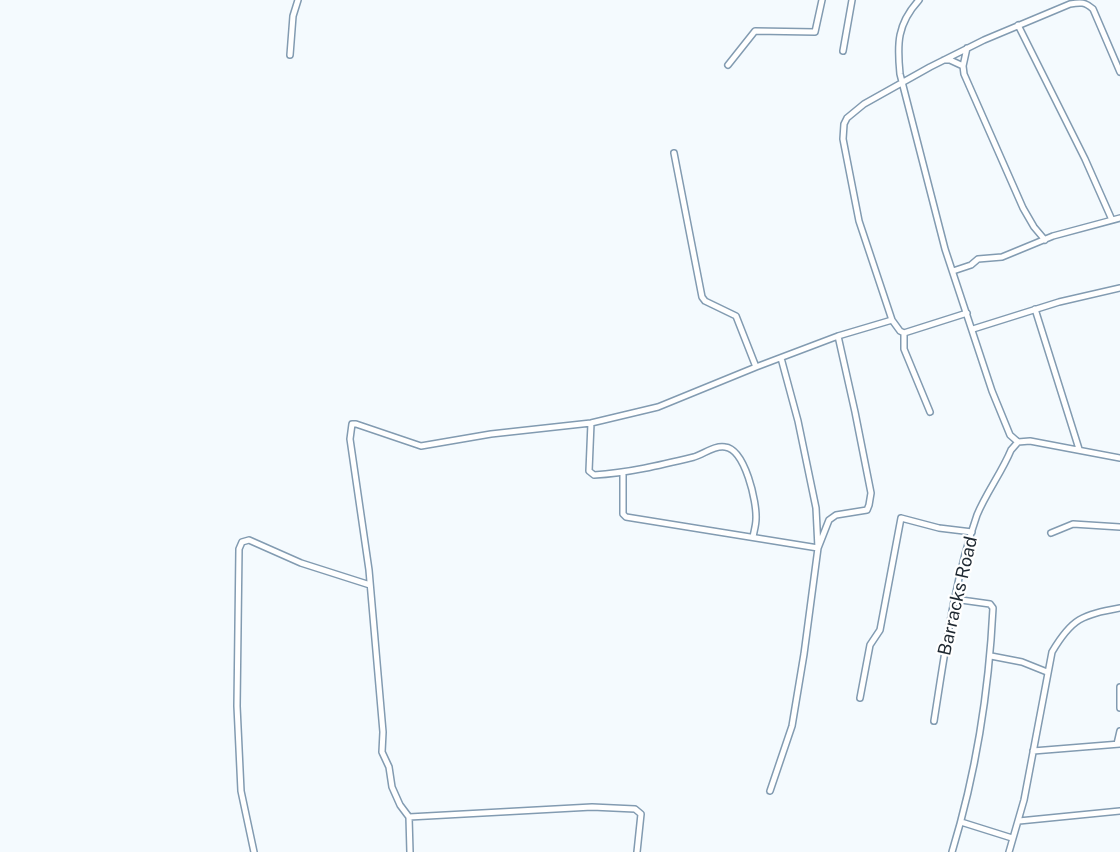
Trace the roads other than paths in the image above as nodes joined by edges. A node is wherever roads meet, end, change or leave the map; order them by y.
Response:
1 (298, 0) edge
2 (822, 0) edge
3 (852, 0) edge
4 (919, 0) edge
5 (1085, 1) edge
6 (1018, 25) junction
7 (967, 48) junction
8 (843, 51) dead end
9 (290, 55) dead end
10 (942, 60) junction
11 (728, 65) dead end
12 (963, 66) junction
13 (1120, 72) edge
14 (903, 82) junction
15 (674, 153) dead end
16 (1120, 218) edge
17 (1112, 220) junction
18 (1045, 240) junction
19 (953, 271) junction
20 (1120, 288) edge
21 (1035, 309) junction
22 (967, 313) junction
23 (892, 320) junction
24 (973, 329) junction
25 (904, 333) junction
26 (838, 336) junction
27 (782, 358) junction
28 (756, 367) junction
29 (930, 412) dead end
30 (591, 423) junction
31 (1018, 442) junction
32 (1079, 449) junction
33 (1120, 458) edge
34 (623, 473) junction
35 (1120, 527) edge
36 (972, 532) junction
37 (1051, 533) dead end
38 (753, 537) junction
39 (818, 548) junction
40 (370, 585) junction
41 (954, 599) junction
42 (1120, 608) edge
43 (991, 656) junction
44 (1047, 672) junction
45 (1120, 687) edge
46 (860, 698) dead end
47 (1120, 708) edge
48 (934, 721) dead end
49 (1120, 731) edge
50 (1118, 744) edge
51 (1033, 751) junction
52 (770, 791) dead end
53 (1120, 811) edge
54 (409, 817) junction
55 (1019, 821) junction
56 (961, 822) junction
57 (1012, 838) junction
58 (254, 852) edge
59 (410, 852) edge
60 (637, 852) edge
61 (952, 852) edge
62 (1009, 852) edge

1 - 9 street
2 - 11 street
3 - 8 street
4 - 14 street
5 - 6 street
5 - 13 street
6 - 7 street
6 - 17 street
7 - 10 street
7 - 12 street
10 - 12 street
10 - 14 street
12 - 18 street
14 - 19 street
14 - 23 street
15 - 28 street
16 - 17 street
17 - 18 street
18 - 19 street
19 - 22 street
20 - 21 street
21 - 24 street
21 - 32 street
22 - 24 street
22 - 25 street
23 - 25 street
23 - 26 street
24 - 31 street
25 - 29 street
26 - 27 street
26 - 39 street
27 - 28 street
27 - 39 street
28 - 30 street
30 - 34 street
30 - 40 street
31 - 32 street
31 - 36 street, Barracks Road
32 - 33 street
34 - 38 street
34 - 38 street
35 - 37 street
36 - 41 street, Barracks Road
36 - 46 street
38 - 39 street
39 - 52 street
40 - 54 street
40 - 58 street
41 - 43 street
41 - 48 street, Barracks Road
42 - 44 street
43 - 44 street
43 - 56 street
44 - 51 street
45 - 47 street
49 - 50 street
50 - 51 street
51 - 55 street
53 - 55 street
54 - 59 street
54 - 60 street
55 - 57 street
56 - 57 street
56 - 61 street
57 - 62 street

